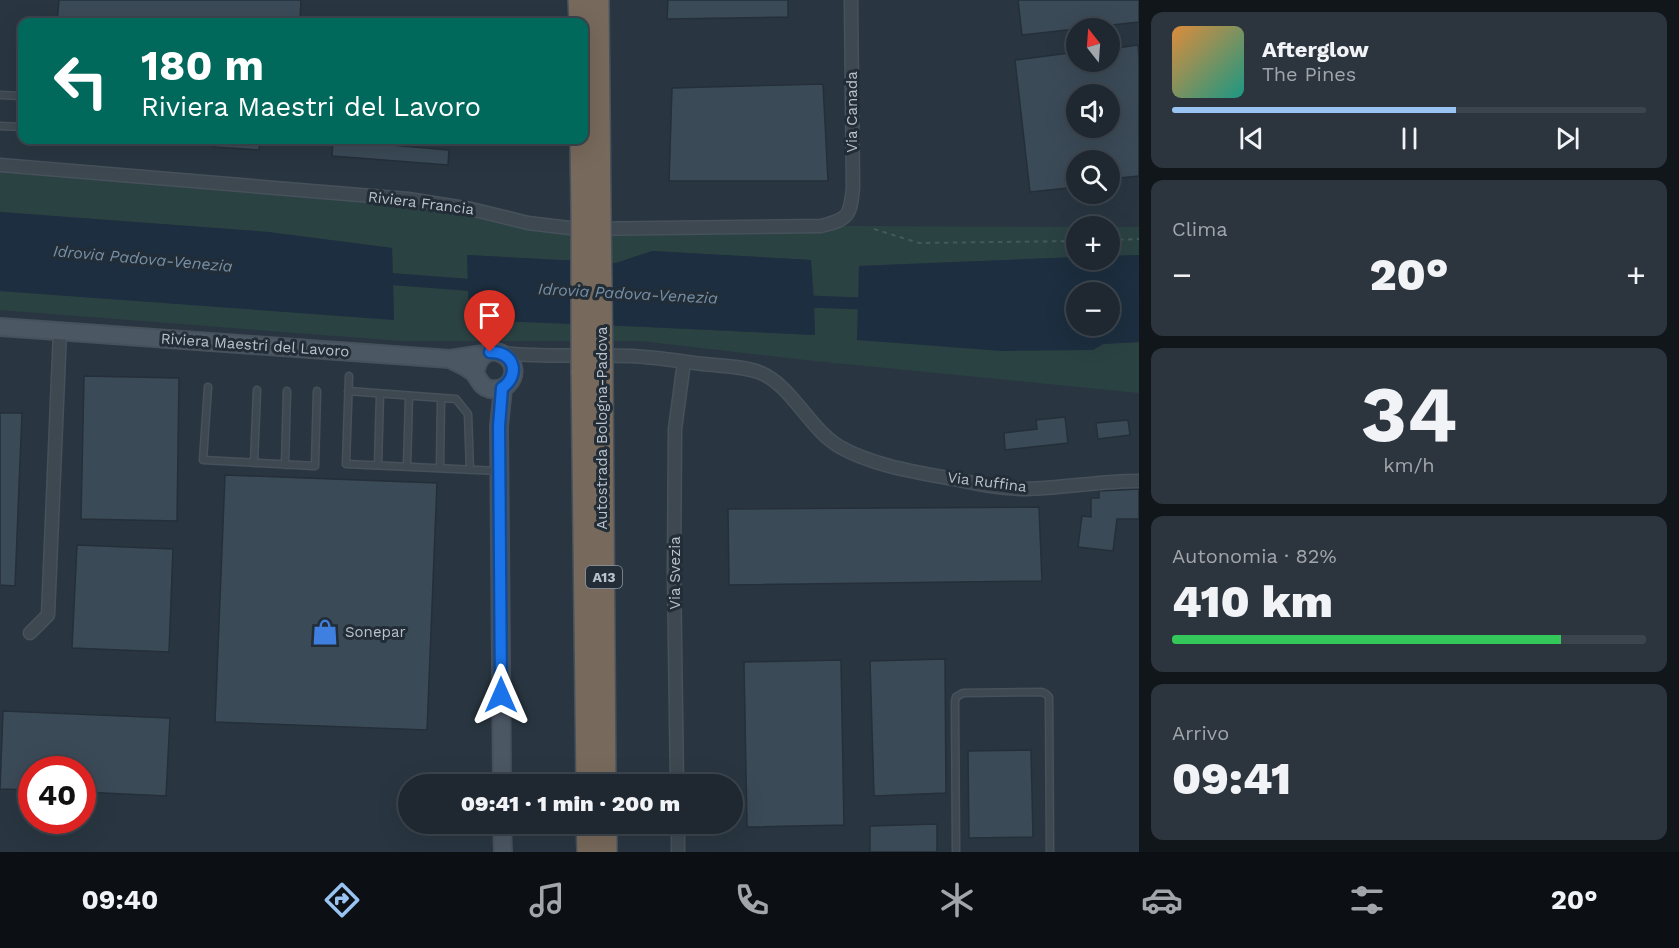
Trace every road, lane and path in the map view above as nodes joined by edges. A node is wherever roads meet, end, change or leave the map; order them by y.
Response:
1 (579, 0) edge
2 (598, 0) edge
3 (851, 0) edge
4 (580, 18) edge
5 (0, 95) edge
6 (18, 96) edge
7 (0, 126) edge
8 (18, 127) edge
9 (582, 144) edge
10 (0, 165) edge
11 (591, 211) junction
12 (841, 221) joint
13 (874, 229) dead end
14 (1139, 239) edge
15 (1120, 240) edge
16 (1066, 241) edge
17 (0, 327) edge
18 (60, 331) junction
19 (484, 354) junction
20 (503, 354) junction
21 (540, 356) junction
22 (450, 359) junction
23 (684, 362) junction
24 (592, 370) junction
25 (514, 371) junction
26 (475, 374) junction
27 (349, 375) dead end
28 (208, 387) dead end
29 (494, 388) junction
30 (257, 390) dead end
31 (287, 391) dead end
32 (317, 391) dead end
33 (348, 392) junction
34 (380, 394) junction
35 (409, 396) junction
36 (441, 398) junction
37 (839, 447) joint
38 (254, 463) junction
39 (285, 465) junction
40 (378, 465) junction
41 (407, 467) junction
42 (440, 468) junction
43 (470, 470) junction
44 (499, 471) junction
45 (1139, 480) edge
46 (30, 633) dead end
47 (502, 774) edge
48 (587, 774) edge
49 (605, 774) edge
50 (677, 774) edge
51 (502, 834) edge
52 (587, 834) edge
53 (606, 834) edge
54 (678, 834) edge
55 (502, 852) edge
56 (588, 852) edge
57 (606, 852) edge
58 (678, 852) edge
59 (956, 852) edge
60 (1050, 852) edge

1 - 4 highway
2 - 11 highway, Autostrada Bologna-Padova / A13
3 - 12 street, Via Canada
5 - 6 lane
7 - 8 lane
9 - 11 highway, Autostrada Bologna-Padova / A13
10 - 12 street, Riviera Francia
11 - 24 highway, Autostrada Bologna-Padova / A13, bridge
13 - 16 path
14 - 15 path
17 - 18 street, Riviera Maestri del Lavoro
18 - 22 street, Riviera Maestri del Lavoro
18 - 46 street
19 - 20 street, Riviera Maestri del Lavoro
19 - 22 street, Riviera Maestri del Lavoro
19 - 26 street
20 - 21 street, Riviera Maestri del Lavoro
20 - 25 street
21 - 23 street, Riviera Maestri del Lavoro
21 - 25 street, Riviera Maestri del Lavoro
22 - 26 street, Riviera Maestri del Lavoro
23 - 37 street, Riviera Maestri del Lavoro
23 - 50 street, Via Svezia
24 - 48 highway, Autostrada Bologna-Padova / A13
24 - 49 highway, Autostrada Bologna-Padova / A13
25 - 29 street, Riviera Maestri del Lavoro
26 - 29 street, Riviera Maestri del Lavoro
27 - 33 lane
28 - 38 lane
29 - 44 street
30 - 38 lane
31 - 39 lane
32 - 39 lane
33 - 34 lane
33 - 40 lane
34 - 35 lane
34 - 40 lane
35 - 36 lane
35 - 41 lane
36 - 42 lane
36 - 43 lane
37 - 45 street, Via Ruffina
38 - 39 lane
40 - 41 lane
41 - 42 lane
42 - 43 lane
43 - 44 lane
44 - 47 street
51 - 55 street
52 - 56 highway
53 - 57 highway
54 - 58 street
59 - 60 lane

